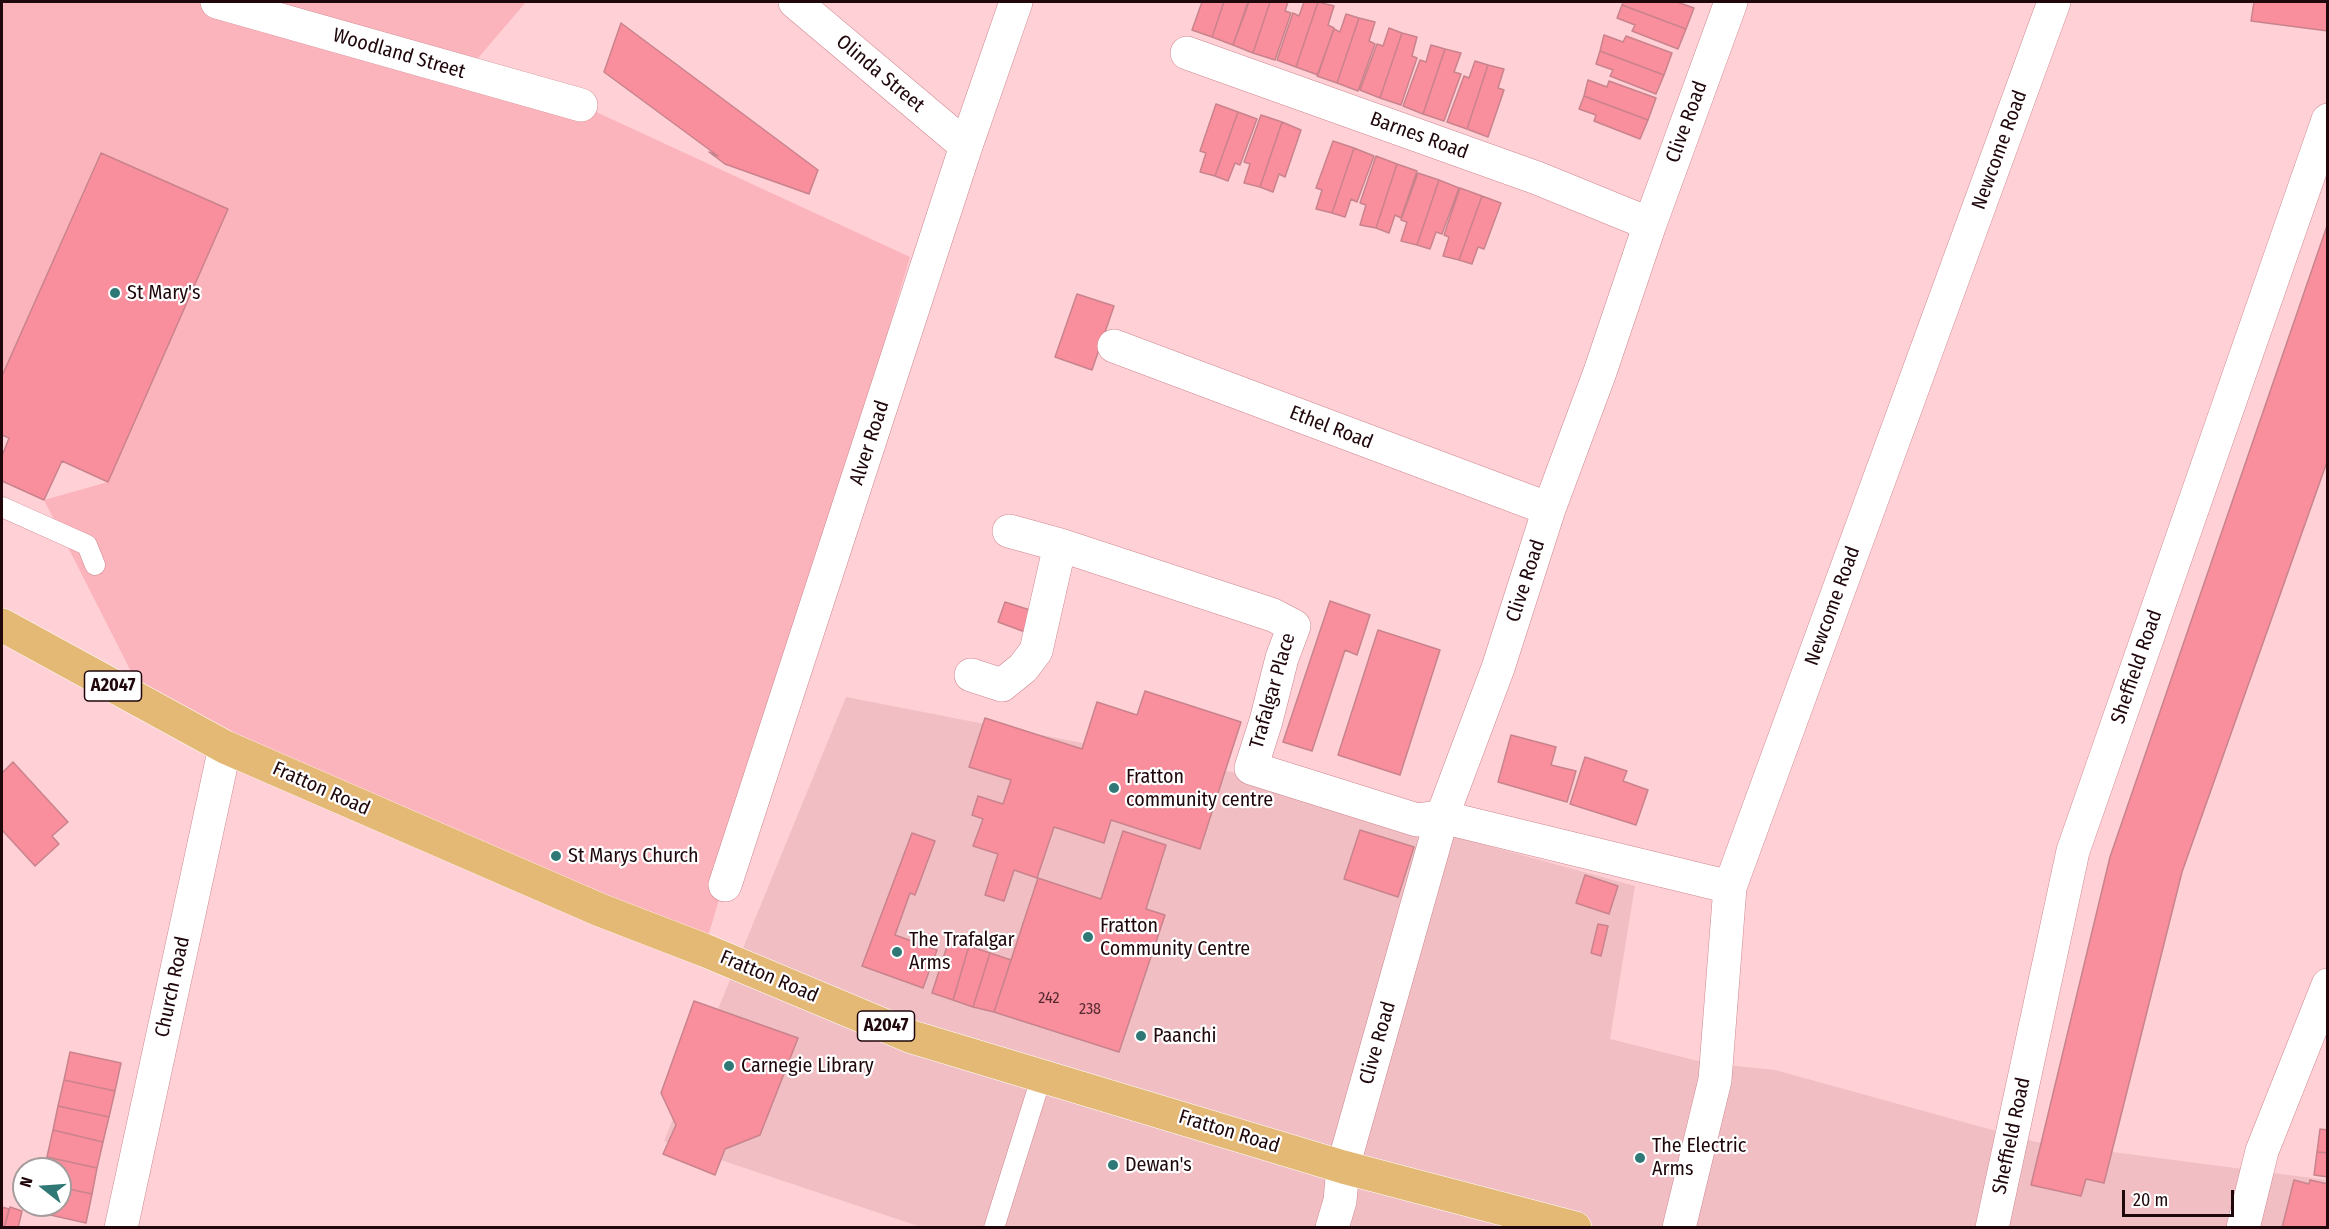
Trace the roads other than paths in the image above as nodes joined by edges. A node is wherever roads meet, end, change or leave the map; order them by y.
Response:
1 (217, 2) edge
2 (795, 2) edge
3 (1016, 2) edge
4 (1731, 2) edge
5 (2054, 2) edge
6 (1186, 53) dead end
7 (581, 105) dead end
8 (2328, 120) edge
9 (966, 146) junction
10 (1650, 224) junction
11 (1114, 346) dead end
12 (2, 507) edge
13 (1549, 509) junction
14 (1009, 531) dead end
15 (1060, 545) junction
16 (95, 565) dead end
17 (2, 625) edge
18 (971, 675) dead end
19 (225, 747) junction
20 (1442, 817) junction
21 (725, 885) dead end
22 (1730, 886) junction
23 (2328, 985) edge
24 (1042, 1075) junction
25 (1343, 1167) junction
26 (121, 1227) edge
27 (994, 1227) edge
28 (1332, 1227) edge
29 (1575, 1227) edge
30 (1679, 1227) edge
31 (1992, 1227) edge
32 (2243, 1227) edge

1 - 7 street, Woodland Street
2 - 9 street, Olinda Street
3 - 9 street, Alver Road
4 - 10 street, Clive Road
5 - 22 street, Newcome Road
6 - 10 street, Barnes Road
8 - 31 street, Sheffield Road
9 - 21 street, Alver Road
10 - 13 street, Clive Road
11 - 13 street, Ethel Road
12 - 16 lane
13 - 20 street, Clive Road
14 - 15 street
15 - 18 street
15 - 20 street, Trafalgar Place
17 - 19 main road, Fratton Road / A2047
19 - 24 main road, Fratton Road / A2047
19 - 26 street, Church Road
20 - 22 street, Trafalgar Place
20 - 25 street, Clive Road
22 - 30 street, Newcome Road
23 - 32 street
24 - 25 main road, Fratton Road / A2047
24 - 27 lane
25 - 28 street, Clive Road
25 - 29 main road, Fratton Road / A2047

